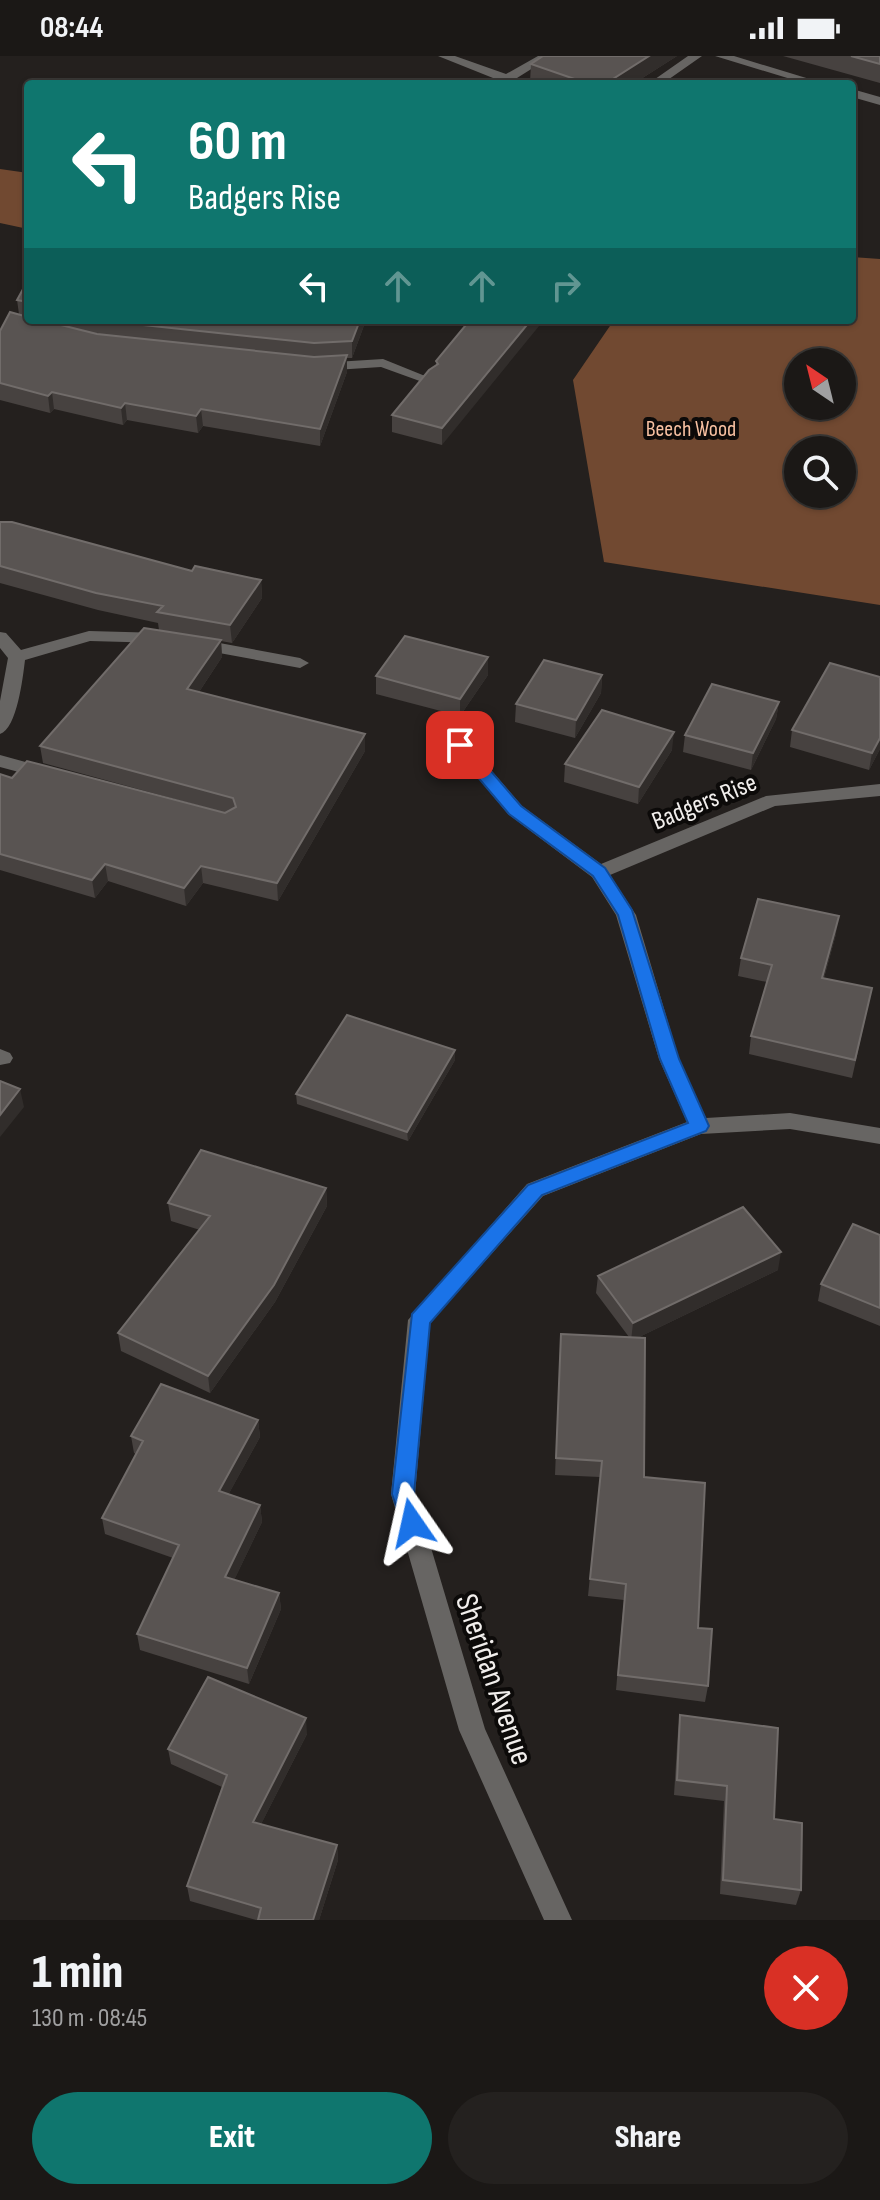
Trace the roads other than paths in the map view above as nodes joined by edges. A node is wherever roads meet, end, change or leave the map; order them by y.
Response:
1 (444, 56) edge
2 (546, 56) edge
3 (696, 56) edge
4 (721, 56) edge
5 (507, 79) junction
6 (510, 80) edge
7 (660, 80) edge
8 (806, 80) edge
9 (856, 94) edge
10 (880, 101) edge
11 (300, 366) edge
12 (428, 380) edge
13 (0, 637) edge
14 (17, 657) junction
15 (300, 663) dead end
16 (0, 728) edge
17 (460, 745) dead end
18 (0, 761) edge
19 (61, 777) edge
20 (880, 790) edge
21 (599, 872) junction
22 (699, 1126) junction
23 (880, 1136) edge
24 (558, 1920) edge

1 - 5 street
2 - 5 street
3 - 7 street
4 - 8 street
5 - 6 street
9 - 10 street
11 - 12 street
13 - 14 street
14 - 15 street
14 - 16 street
17 - 21 street
18 - 19 street
20 - 21 street, Badgers Rise
21 - 22 street
22 - 23 street, Sheridan Avenue
22 - 24 street, Sheridan Avenue

